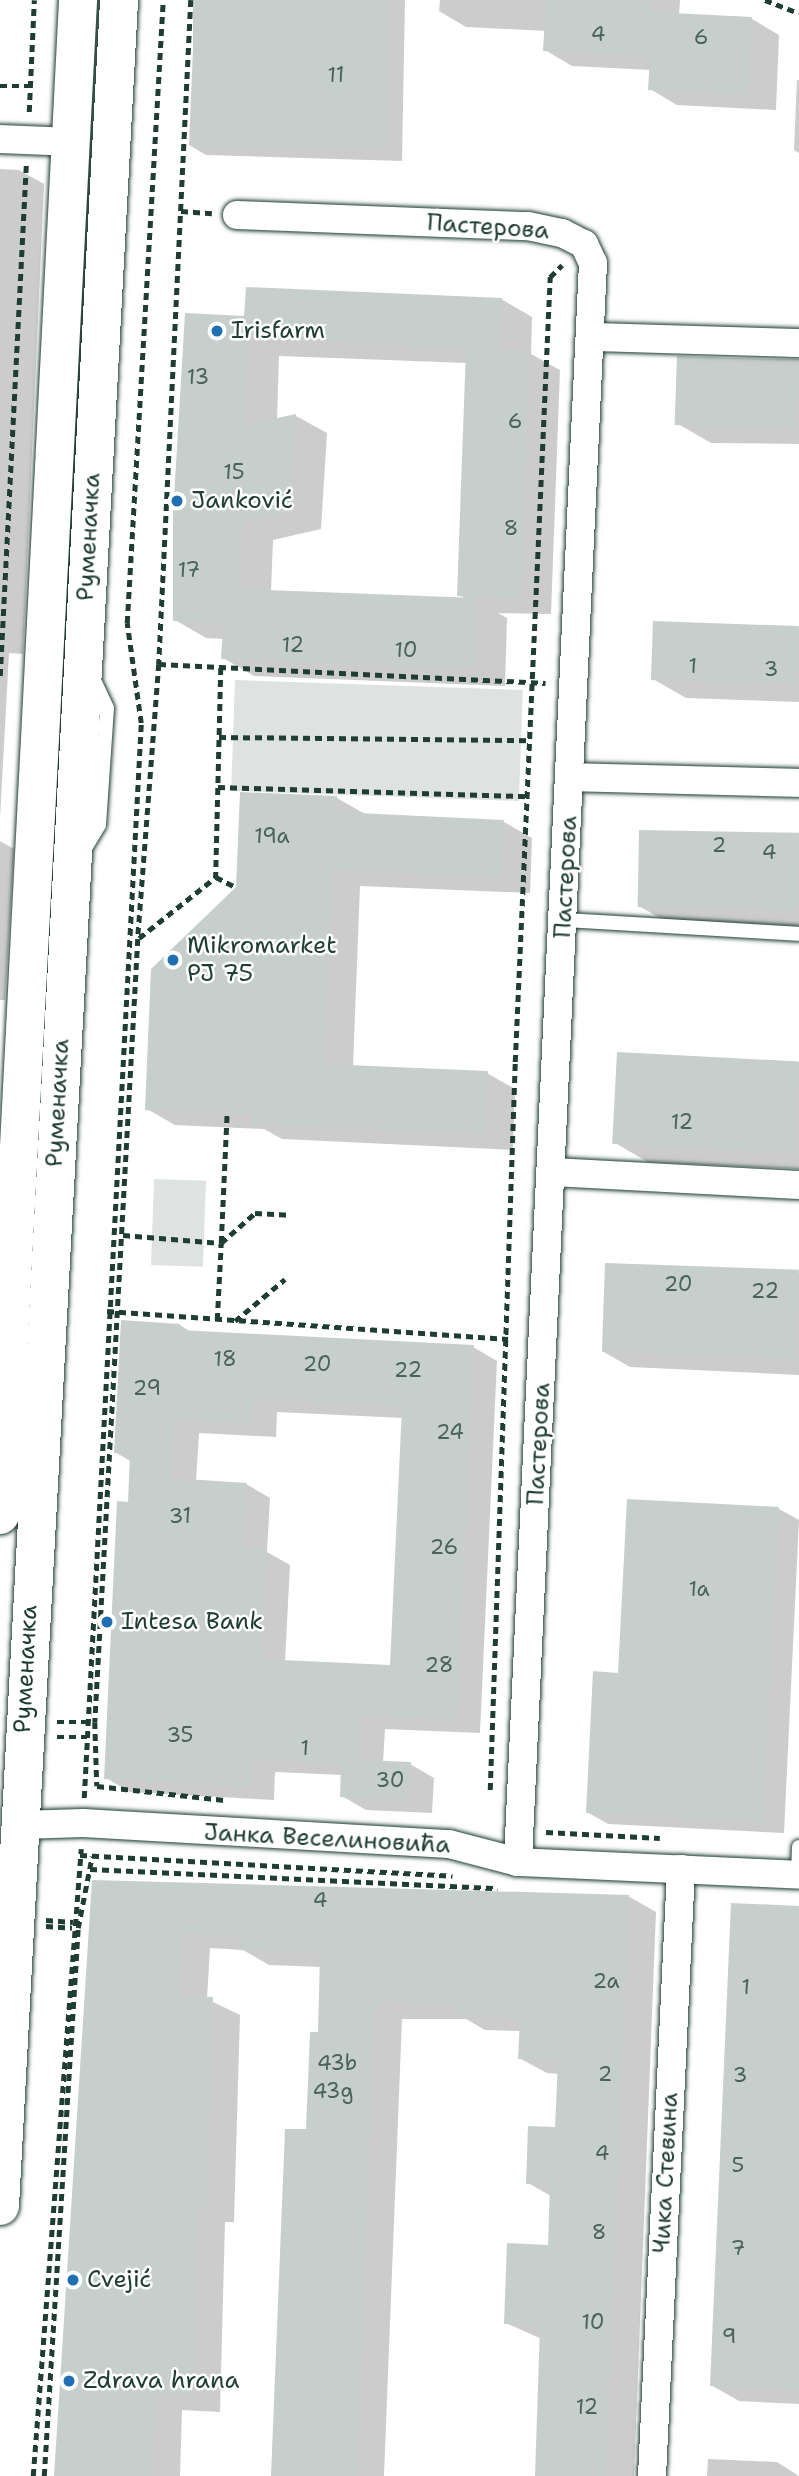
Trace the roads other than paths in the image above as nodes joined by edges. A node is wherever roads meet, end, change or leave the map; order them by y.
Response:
1 (78, 0) edge
2 (119, 0) edge
3 (14, 139) edge
4 (73, 142) junction
5 (237, 215) dead end
6 (592, 337) junction
7 (799, 343) edge
8 (571, 777) junction
9 (799, 783) edge
10 (564, 920) junction
11 (799, 934) edge
12 (552, 1172) junction
13 (799, 1185) edge
14 (0, 1515) edge
15 (7, 1825) edge
16 (519, 1862) junction
17 (799, 1865) edge
18 (681, 1869) junction
19 (0, 2206) edge
20 (652, 2476) edge

1 - 4 street, Руменачка
2 - 15 street, Руменачка
3 - 4 street
4 - 14 street, Руменачка
5 - 6 street, Пастерова
6 - 7 street
6 - 8 street, Пастерова
8 - 9 street
8 - 10 street, Пастерова
10 - 11 lane
10 - 12 street, Пастерова
12 - 13 street
12 - 16 street, Пастерова
15 - 16 street, Јанка Веселиновића
15 - 19 street, Руменачка
16 - 18 street, Јанка Веселиновића
17 - 18 street, Јанка Веселиновића
18 - 20 street, Чика Стевина

